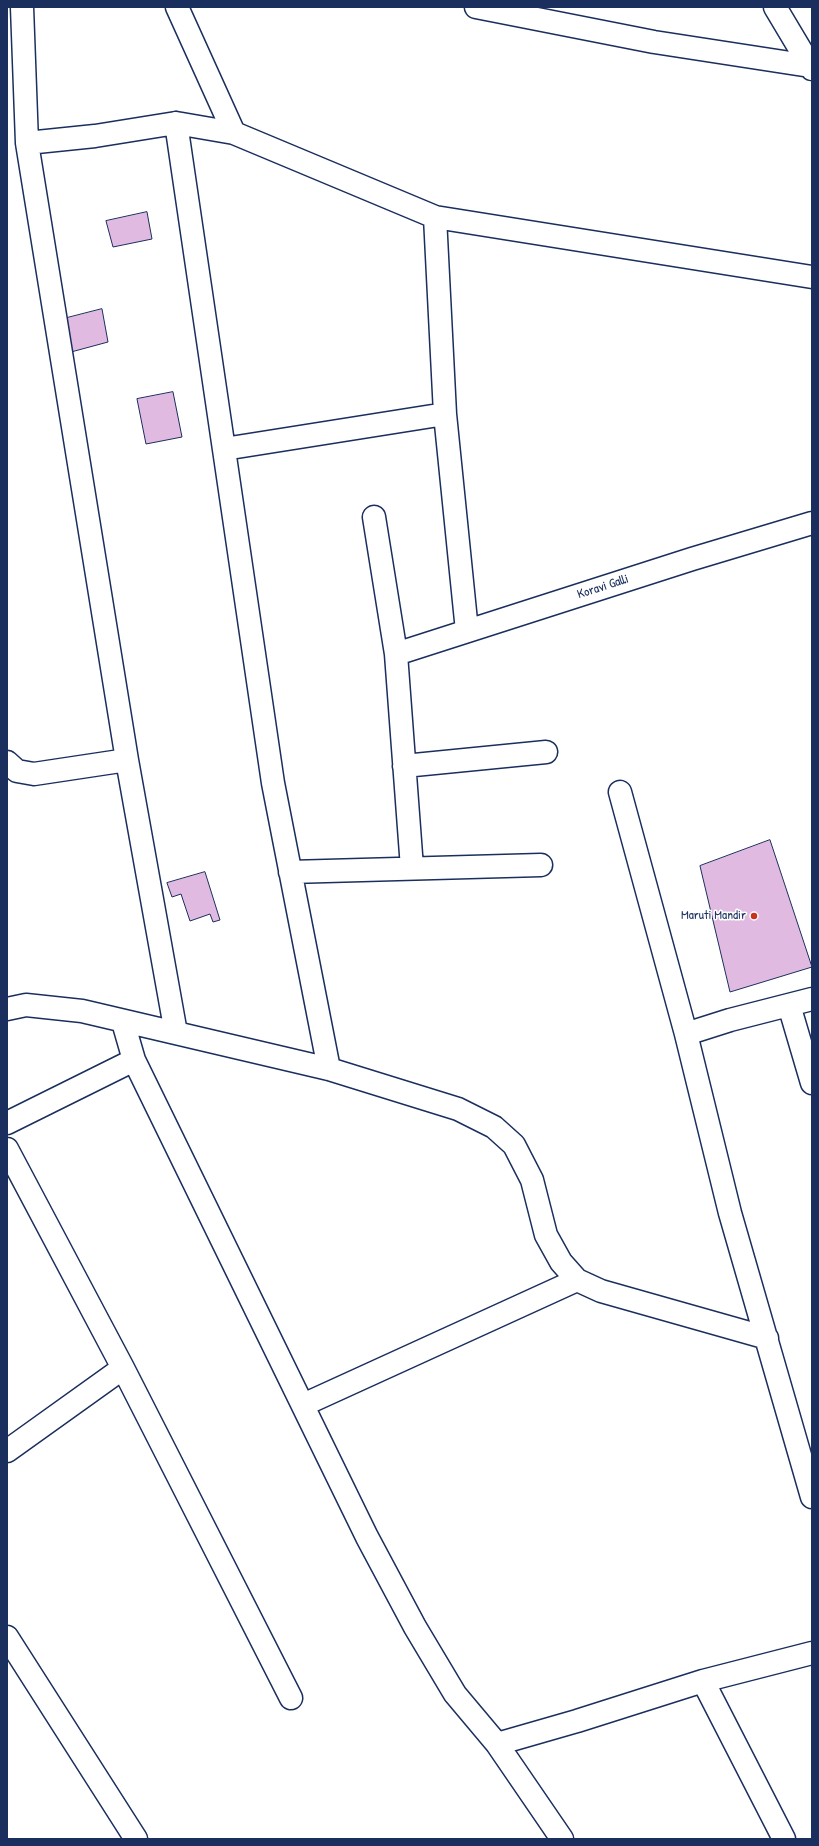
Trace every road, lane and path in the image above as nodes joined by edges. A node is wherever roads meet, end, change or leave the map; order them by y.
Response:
1 (22, 7) edge
2 (177, 7) edge
3 (476, 7) edge
4 (775, 7) edge
5 (811, 68) edge
6 (176, 123) junction
7 (234, 133) junction
8 (27, 143) junction
9 (435, 217) junction
10 (812, 277) edge
11 (445, 414) junction
12 (224, 449) junction
13 (374, 517) dead end
14 (812, 523) edge
15 (467, 632) junction
16 (396, 654) junction
17 (546, 752) dead end
18 (127, 760) junction
19 (7, 762) edge
20 (404, 766) junction
21 (620, 792) dead end
22 (541, 865) dead end
23 (412, 868) junction
24 (290, 872) junction
25 (812, 999) edge
26 (789, 1005) junction
27 (7, 1009) edge
28 (123, 1022) junction
29 (176, 1033) junction
30 (686, 1034) junction
31 (134, 1060) junction
32 (329, 1069) junction
33 (812, 1083) edge
34 (7, 1123) edge
35 (7, 1149) edge
36 (577, 1280) junction
37 (767, 1338) junction
38 (123, 1368) junction
39 (303, 1405) junction
40 (7, 1451) edge
41 (812, 1497) edge
42 (7, 1637) edge
43 (812, 1653) edge
44 (703, 1681) junction
45 (291, 1698) dead end
46 (497, 1744) junction
47 (136, 1839) edge
48 (562, 1839) edge
49 (784, 1839) edge

1 - 8 street
2 - 7 street
3 - 5 street
4 - 5 street
6 - 7 street
6 - 8 street
6 - 12 street
7 - 9 street
8 - 18 street
9 - 10 street
9 - 11 street
11 - 12 street
11 - 15 street
12 - 24 street
13 - 16 street
14 - 15 street, Koravi Galli
15 - 16 street, Koravi Galli
16 - 20 street
17 - 20 street
18 - 19 street
18 - 29 street
20 - 23 street
21 - 30 street
22 - 23 street
23 - 24 street
24 - 32 street
25 - 26 street
26 - 30 street
26 - 33 street
27 - 28 street
28 - 29 street
28 - 31 street
29 - 32 street
30 - 37 street
31 - 34 street
31 - 39 street
32 - 36 street
35 - 38 street
36 - 37 street
36 - 39 street
37 - 41 street
38 - 40 street
38 - 45 street
39 - 46 street
42 - 47 street
43 - 44 street
44 - 46 street
44 - 49 street
46 - 48 street

